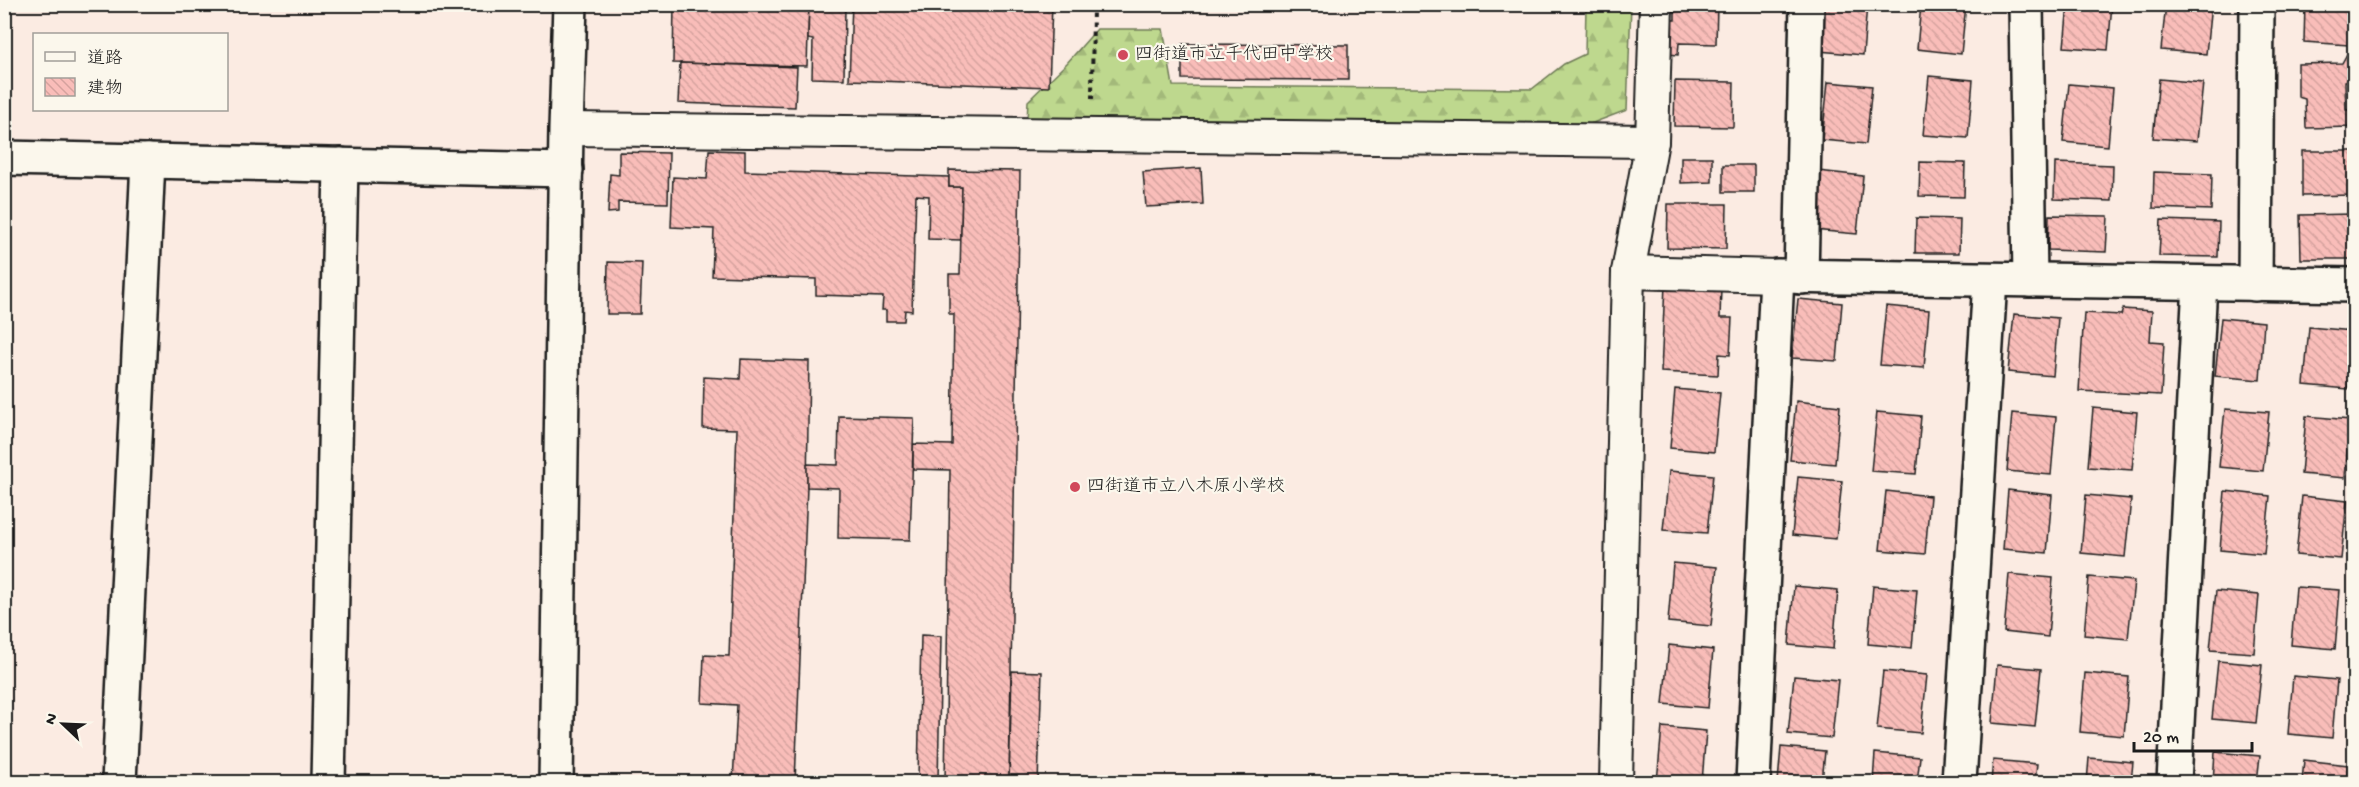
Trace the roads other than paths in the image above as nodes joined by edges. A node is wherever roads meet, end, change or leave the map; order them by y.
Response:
1 (570, 4) edge
2 (1656, 4) edge
3 (1807, 4) edge
4 (2026, 4) edge
5 (2257, 4) edge
6 (566, 129) junction
7 (1652, 141) junction
8 (4, 158) edge
9 (148, 161) junction
10 (341, 165) junction
11 (566, 170) junction
12 (1628, 272) junction
13 (1789, 276) junction
14 (1990, 280) junction
15 (2030, 280) junction
16 (2200, 283) junction
17 (2255, 284) junction
18 (2355, 285) edge
19 (119, 783) edge
20 (328, 783) edge
21 (556, 783) edge
22 (1616, 783) edge
23 (1753, 783) edge
24 (1959, 783) edge
25 (2174, 783) edge

1 - 6 street
2 - 7 street
3 - 13 street
4 - 15 street
5 - 17 street
6 - 7 street
6 - 11 street
7 - 12 street
8 - 9 street
9 - 10 street
9 - 19 street
10 - 11 street
10 - 20 street
11 - 21 street
12 - 13 street
12 - 22 street
13 - 14 street
13 - 23 street
14 - 15 street
14 - 24 street
15 - 16 street
16 - 17 street
16 - 25 street
17 - 18 street

